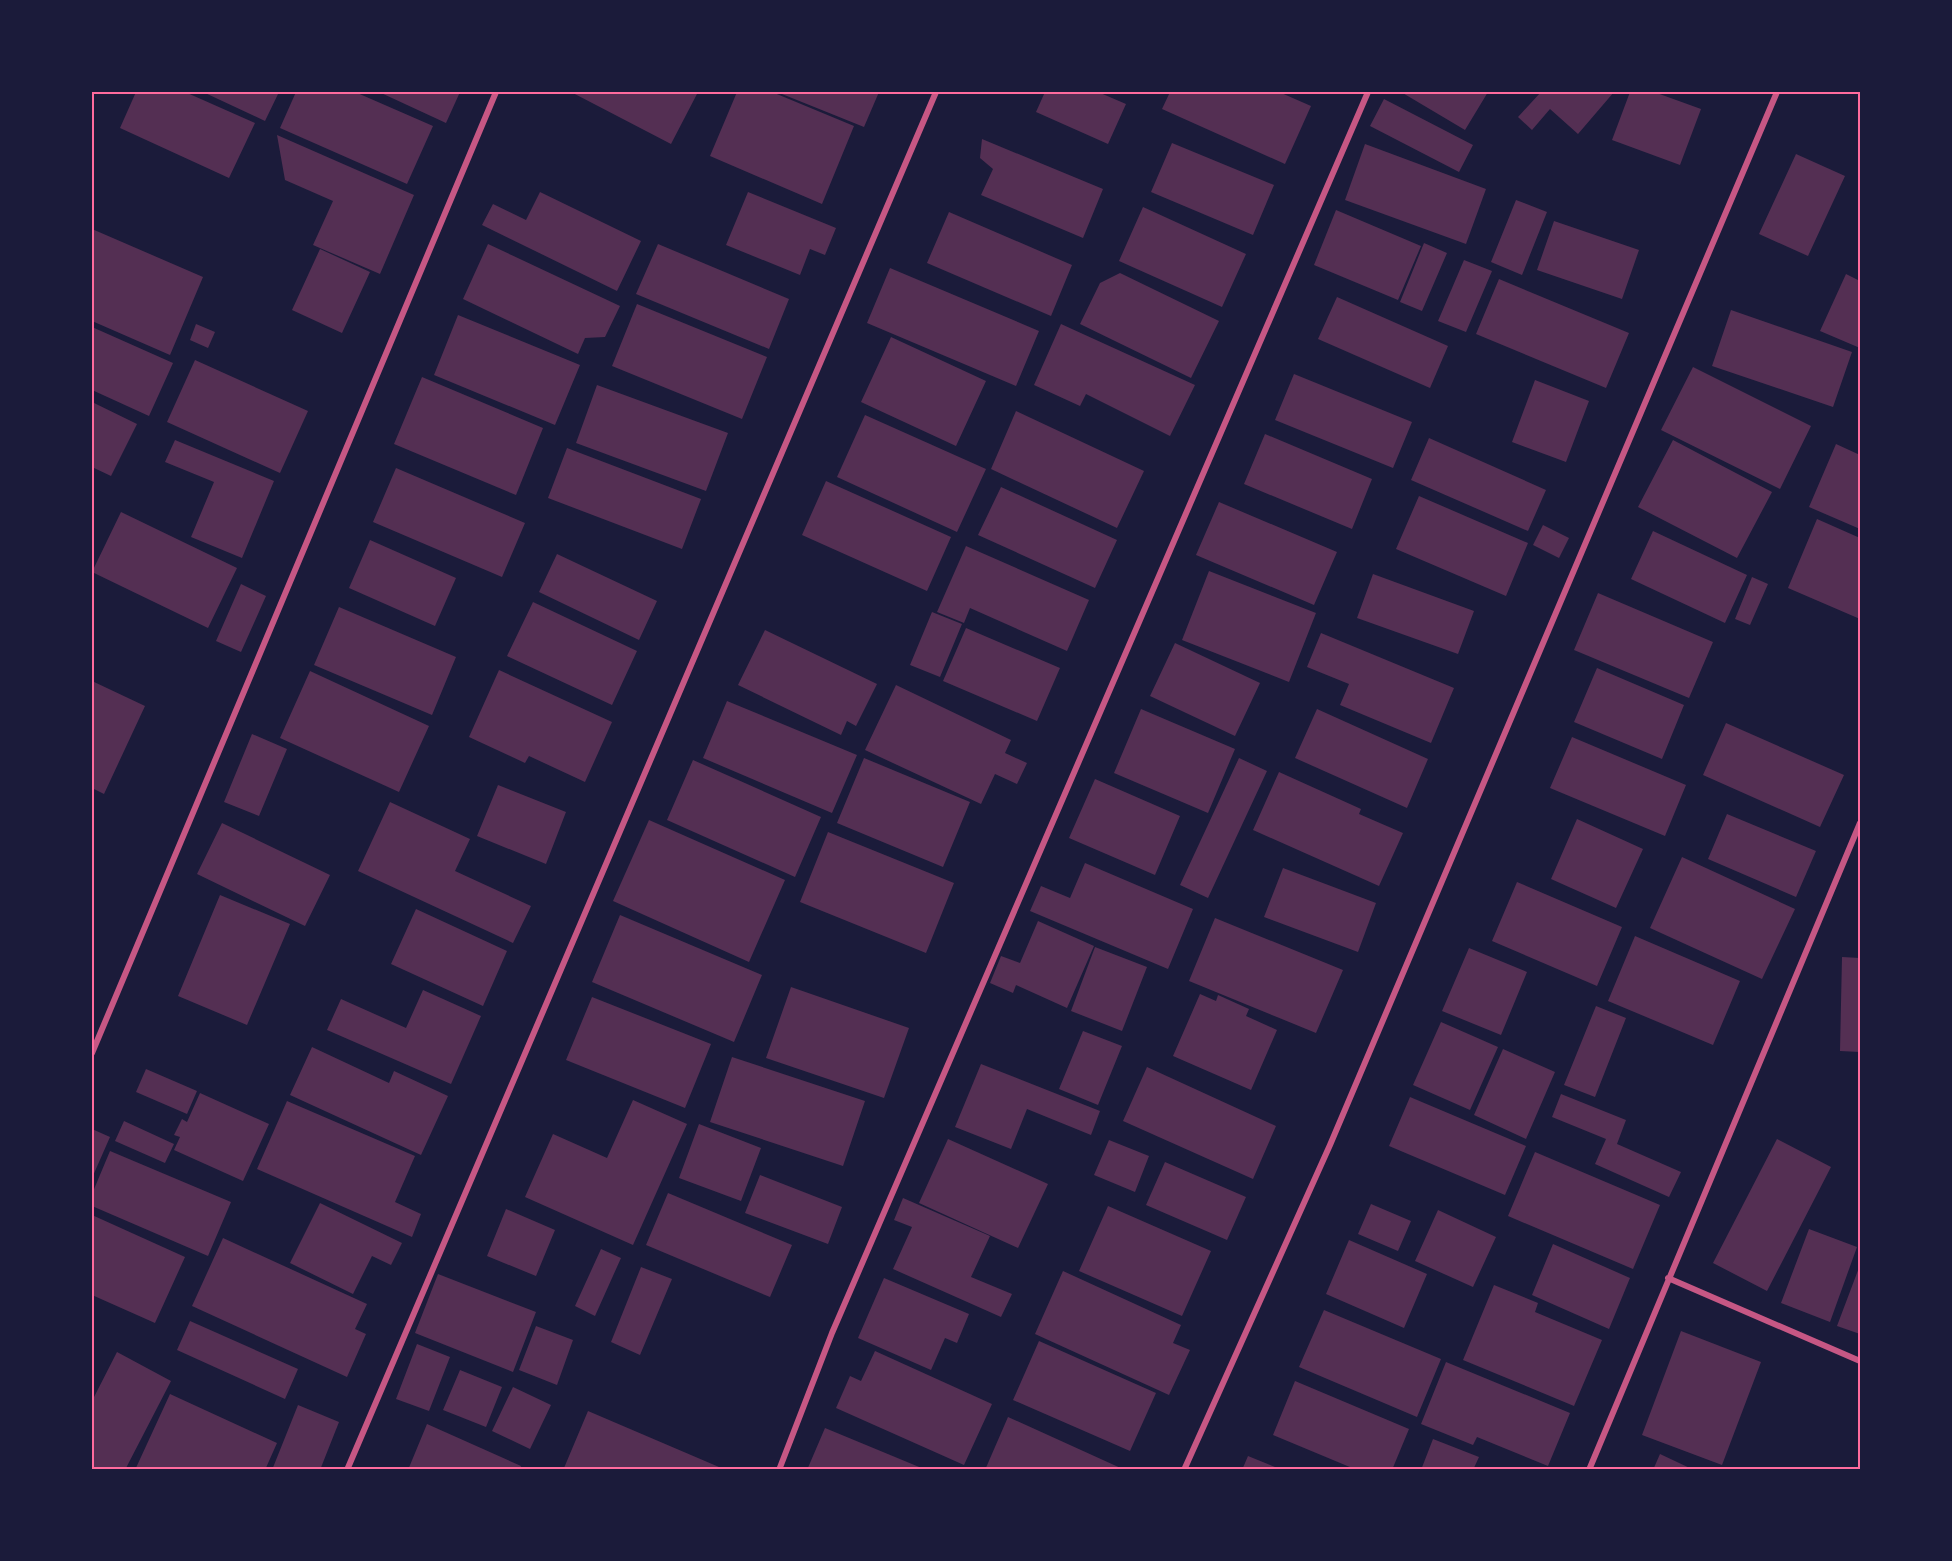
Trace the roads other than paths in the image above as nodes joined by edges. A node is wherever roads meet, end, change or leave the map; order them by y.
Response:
1 (496, 92) edge
2 (936, 92) edge
3 (1368, 92) edge
4 (1777, 92) edge
5 (1860, 823) edge
6 (92, 1053) edge
7 (1668, 1278) junction
8 (1860, 1361) edge
9 (347, 1470) edge
10 (779, 1470) edge
11 (1184, 1470) edge
12 (1589, 1470) edge

1 - 6 street
2 - 9 street
3 - 10 street
4 - 11 street
5 - 7 street
7 - 8 street
7 - 12 street

